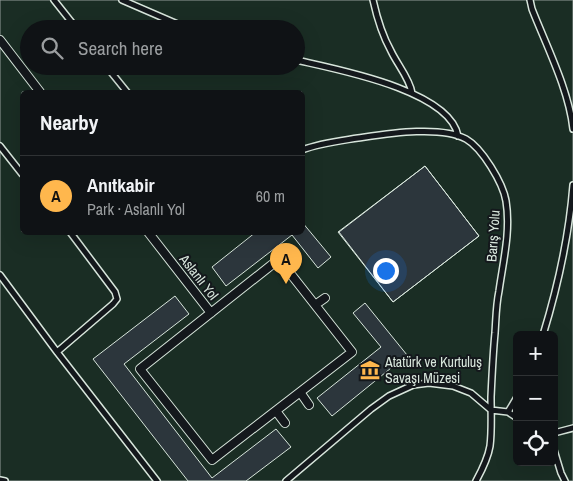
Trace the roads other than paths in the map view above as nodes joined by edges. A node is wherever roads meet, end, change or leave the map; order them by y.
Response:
1 (54, 0) edge
2 (122, 0) edge
3 (373, 0) edge
4 (530, 0) edge
5 (70, 20) edge
6 (168, 20) edge
7 (0, 40) edge
8 (305, 62) edge
9 (20, 66) edge
10 (27, 75) edge
11 (113, 75) edge
12 (38, 90) edge
13 (125, 90) edge
14 (412, 93) junction
15 (573, 129) edge
16 (458, 136) junction
17 (0, 146) edge
18 (305, 149) edge
19 (20, 171) edge
20 (573, 185) edge
21 (72, 235) edge
22 (150, 235) edge
23 (0, 275) edge
24 (325, 298) dead end
25 (315, 306) junction
26 (211, 313) junction
27 (544, 331) edge
28 (57, 352) junction
29 (300, 392) junction
30 (513, 404) edge
31 (308, 405) dead end
32 (491, 410) junction
33 (276, 411) junction
34 (508, 412) junction
35 (513, 415) edge
36 (285, 423) dead end
37 (573, 428) edge
38 (558, 432) edge
39 (558, 463) edge
40 (0, 480) edge
41 (5, 481) edge
42 (157, 481) edge
43 (286, 481) edge
44 (476, 481) edge
45 (565, 481) edge

1 - 5 lane
2 - 6 lane
3 - 14 lane
4 - 15 lane
7 - 9 street
8 - 14 lane
10 - 12 street
11 - 13 lane
14 - 16 lane
16 - 18 lane
16 - 32 lane, Barış Yolu
17 - 19 lane
20 - 27 lane
21 - 28 lane
22 - 26 street, Aslanlı Yol
23 - 28 lane
24 - 25 street
25 - 26 street
25 - 29 street
26 - 33 street
28 - 42 lane
29 - 31 street
29 - 33 street
30 - 34 lane
32 - 34 lane
32 - 43 lane
32 - 44 lane, Barış Yolu
33 - 36 street
34 - 35 lane
37 - 38 lane
39 - 45 lane
40 - 41 lane

